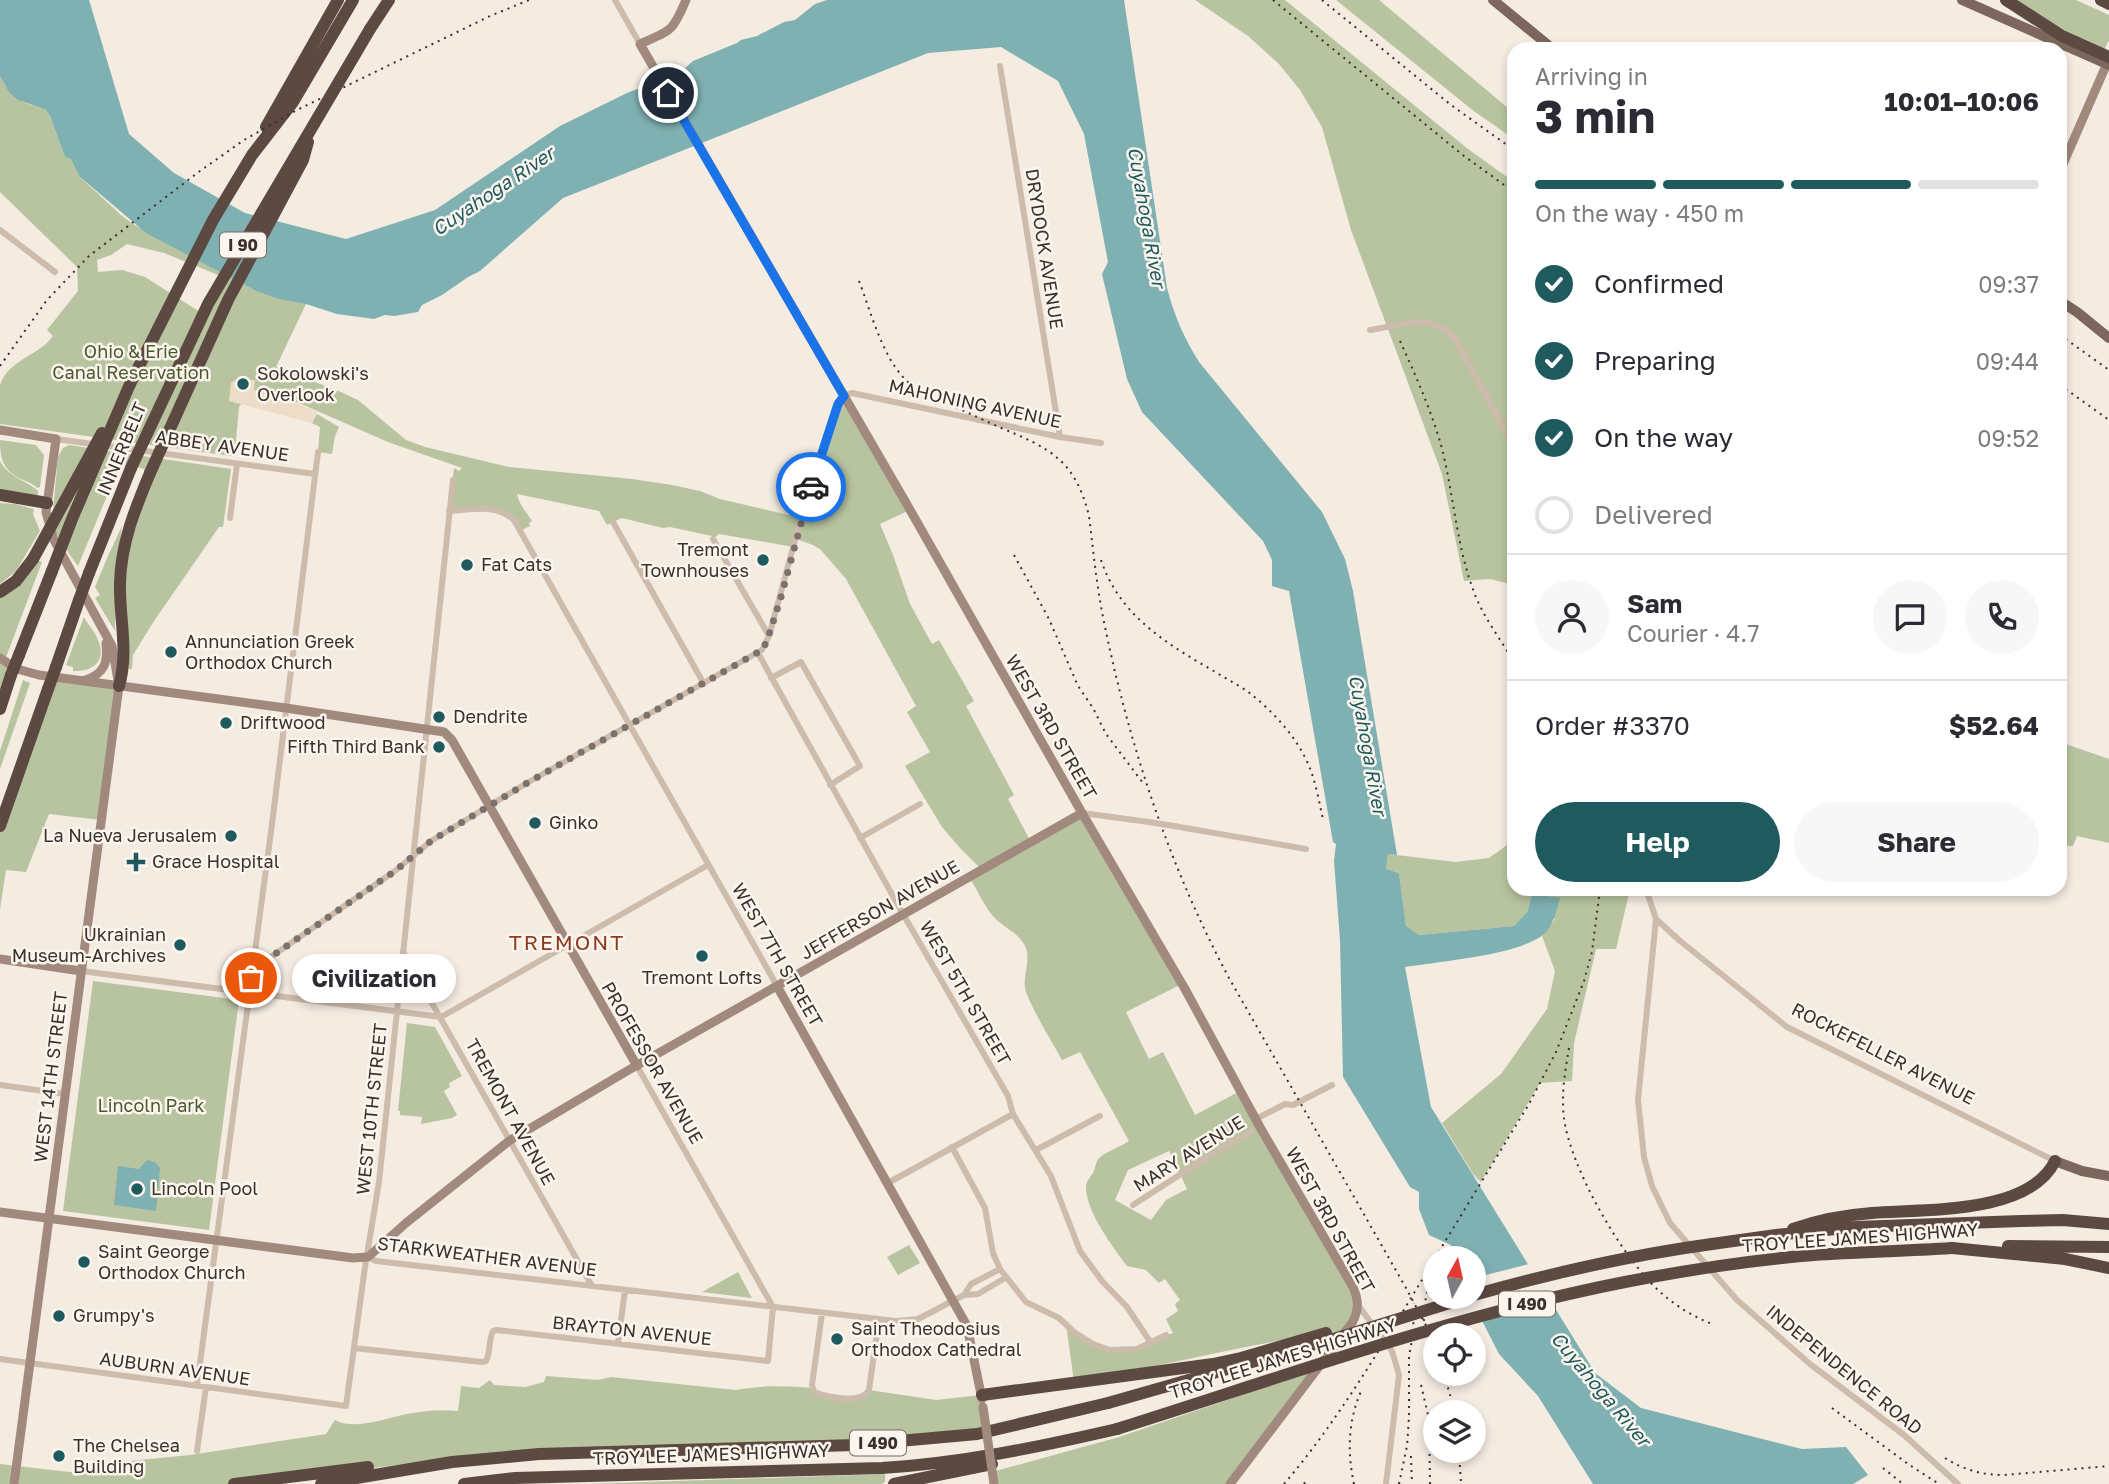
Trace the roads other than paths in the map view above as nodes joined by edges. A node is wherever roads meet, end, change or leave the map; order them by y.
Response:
1 (338, 0) edge
2 (353, 0) edge
3 (388, 0) edge
4 (615, 0) edge
5 (686, 0) edge
6 (1493, 0) edge
7 (1962, 0) edge
8 (2006, 0) edge
9 (1544, 42) edge
10 (2063, 42) edge
11 (640, 44) junction
12 (2067, 44) edge
13 (2108, 61) edge
14 (1000, 66) dead end
15 (312, 127) junction
16 (252, 155) junction
17 (2067, 155) edge
18 (0, 230) edge
19 (55, 272) dead end
20 (2067, 306) edge
21 (1370, 330) dead end
22 (2109, 338) edge
23 (130, 384) junction
24 (844, 396) junction
25 (0, 430) edge
26 (1507, 434) edge
27 (1060, 437) junction
28 (56, 439) junction
29 (1101, 443) dead end
30 (317, 452) dead end
31 (237, 464) junction
32 (314, 474) junction
33 (453, 480) dead end
34 (0, 495) edge
35 (47, 503) junction
36 (449, 511) junction
37 (230, 518) dead end
38 (613, 522) dead end
39 (713, 539) dead end
40 (0, 592) edge
41 (96, 615) junction
42 (769, 635) junction
43 (758, 653) junction
44 (0, 658) edge
45 (771, 678) junction
46 (82, 681) junction
47 (704, 684) junction
48 (119, 686) junction
49 (286, 708) junction
50 (0, 709) edge
51 (629, 725) junction
52 (425, 728) junction
53 (830, 785) junction
54 (920, 804) dead end
55 (489, 805) junction
56 (1082, 813) junction
57 (0, 826) edge
58 (860, 838) junction
59 (1306, 849) dead end
60 (413, 857) junction
61 (708, 865) junction
62 (1648, 896) edge
63 (903, 914) junction
64 (1656, 919) junction
65 (567, 945) junction
66 (403, 952) junction
67 (0, 959) edge
68 (252, 970) junction
69 (81, 971) junction
70 (777, 986) junction
71 (249, 993) junction
72 (396, 1012) junction
73 (440, 1017) junction
74 (636, 1066) junction
75 (0, 1085) edge
76 (1332, 1085) dead end
77 (65, 1094) junction
78 (1013, 1114) junction
79 (1100, 1116) dead end
80 (1258, 1123) junction
81 (509, 1141) junction
82 (952, 1147) junction
83 (1036, 1150) junction
84 (2055, 1161) junction
85 (2109, 1176) edge
86 (888, 1183) junction
87 (1133, 1205) dead end
88 (0, 1212) edge
89 (2109, 1217) edge
90 (49, 1219) junction
91 (2063, 1220) junction
92 (2109, 1224) edge
93 (1776, 1235) junction
94 (216, 1239) junction
95 (2109, 1247) edge
96 (1952, 1248) junction
97 (368, 1256) junction
98 (2109, 1268) edge
99 (1000, 1269) junction
100 (1005, 1278) junction
101 (592, 1286) junction
102 (625, 1290) junction
103 (1486, 1292) edge
104 (964, 1294) junction
105 (953, 1301) junction
106 (1358, 1305) junction
107 (773, 1307) junction
108 (1430, 1309) edge
109 (822, 1313) junction
110 (879, 1319) junction
111 (1350, 1334) junction
112 (1166, 1335) dead end
113 (1151, 1343) junction
114 (618, 1344) junction
115 (354, 1348) junction
116 (0, 1359) edge
117 (31, 1363) junction
118 (197, 1386) junction
119 (206, 1387) junction
120 (982, 1401) junction
121 (346, 1406) joint
122 (1117, 1429) junction
123 (197, 1451) dead end
124 (494, 1458) junction
125 (15, 1479) edge
126 (992, 1480) edge
127 (234, 1484) edge
128 (321, 1484) edge
129 (468, 1484) edge
130 (894, 1484) edge
131 (1230, 1484) edge
132 (1386, 1484) edge
133 (1958, 1484) edge

1 - 16 highway
2 - 16 highway, INNERBELT
3 - 15 highway, INNERBELT / I 90, bridge
4 - 11 street, WEST 3RD STREET
5 - 11 street
6 - 9 main road
7 - 10 main road
8 - 13 highway
11 - 24 street, WEST 3RD STREET
12 - 13 main road
13 - 17 street
14 - 27 street, DRYDOCK AVENUE
15 - 48 highway, bridge
15 - 57 highway, INNERBELT / I 90, bridge
16 - 23 highway, INNERBELT
18 - 19 street
20 - 22 main road
21 - 26 street
23 - 40 highway, bridge
23 - 50 highway, INNERBELT, bridge
24 - 27 street, MAHONING AVENUE
24 - 42 street
24 - 56 street, WEST 3RD STREET
25 - 28 street, ABBEY AVENUE
27 - 29 street, MAHONING AVENUE
28 - 31 street, ABBEY AVENUE
28 - 35 street, WEST 14TH STREET
30 - 32 street
31 - 32 street, ABBEY AVENUE
31 - 37 street
32 - 49 street
33 - 36 street, WEST 10TH STREET
34 - 35 highway
35 - 41 street, WEST 14TH STREET
36 - 51 street, WEST 7TH STREET
36 - 52 street, WEST 10TH STREET
38 - 47 street
39 - 42 street
41 - 46 street
41 - 48 street, WEST 14TH STREET
42 - 43 street
43 - 45 street, WEST 5TH STREET
43 - 47 street
44 - 46 street
45 - 53 street, WEST 5TH STREET
45 - 53 street
46 - 48 street
47 - 51 street
48 - 49 street
48 - 69 street, WEST 14TH STREET
49 - 52 street
49 - 68 street
51 - 55 street
51 - 61 street, WEST 7TH STREET
52 - 55 street, PROFESSOR AVENUE
52 - 60 street, WEST 10TH STREET
53 - 58 street, WEST 5TH STREET
54 - 58 street
55 - 60 street
55 - 65 street, PROFESSOR AVENUE
56 - 59 street, bridge
56 - 63 street, JEFFERSON AVENUE
56 - 80 street, WEST 3RD STREET
58 - 63 street, WEST 5TH STREET
60 - 66 street, WEST 10TH STREET
60 - 68 street
61 - 65 street
61 - 70 street, WEST 7TH STREET
62 - 64 street, ROCKEFELLER AVENUE
63 - 70 street, JEFFERSON AVENUE
63 - 78 street, WEST 5TH STREET
64 - 84 street, ROCKEFELLER AVENUE
64 - 133 street, INDEPENDENCE ROAD
65 - 73 street
65 - 74 street, PROFESSOR AVENUE
66 - 72 street, WEST 10TH STREET
66 - 73 street, TREMONT AVENUE
67 - 69 street
68 - 71 street
69 - 71 street
69 - 77 street, WEST 14TH STREET
70 - 74 street, JEFFERSON AVENUE
70 - 86 street, WEST 7TH STREET
71 - 72 street
71 - 94 street
72 - 73 street
72 - 97 street, WEST 10TH STREET
73 - 81 street, TREMONT AVENUE
74 - 81 street, JEFFERSON AVENUE
74 - 107 street, PROFESSOR AVENUE
75 - 77 street
76 - 80 street, MARY AVENUE
77 - 90 street, WEST 14TH STREET
78 - 82 street
78 - 83 street, WEST 5TH STREET
79 - 83 street
80 - 87 street, MARY AVENUE
80 - 106 street, WEST 3RD STREET
81 - 97 street, JEFFERSON AVENUE
81 - 101 street, TREMONT AVENUE
82 - 86 street
82 - 99 street
83 - 113 street, WEST 5TH STREET
84 - 85 main road, ROCKEFELLER AVENUE
84 - 93 highway
86 - 105 street, WEST 7TH STREET
88 - 90 street, STARKWEATHER AVENUE
89 - 91 highway
90 - 94 street, STARKWEATHER AVENUE
90 - 117 street, WEST 14TH STREET
91 - 92 highway, TROY LEE JAMES HIGHWAY / I 490
91 - 93 highway, TROY LEE JAMES HIGHWAY / I 490
93 - 103 highway, TROY LEE JAMES HIGHWAY / I 490, bridge
94 - 97 street, STARKWEATHER AVENUE
94 - 118 street
95 - 96 highway, TROY LEE JAMES HIGHWAY / I 490
96 - 98 highway
96 - 122 highway, TROY LEE JAMES HIGHWAY / I 490, bridge
97 - 101 street, STARKWEATHER AVENUE
97 - 115 street, WEST 10TH STREET
99 - 100 street
99 - 104 street, STARKWEATHER AVENUE
100 - 104 street, STARKWEATHER AVENUE
100 - 113 street
101 - 102 street, STARKWEATHER AVENUE
102 - 107 street, STARKWEATHER AVENUE
102 - 114 street
104 - 105 street, STARKWEATHER AVENUE
105 - 110 street, STARKWEATHER AVENUE
105 - 120 street, WEST 7TH STREET
106 - 131 street
106 - 132 street, WEST 3RD STREET
107 - 109 street, STARKWEATHER AVENUE
107 - 114 street, BRAYTON AVENUE
108 - 111 highway, TROY LEE JAMES HIGHWAY / I 490, bridge
109 - 110 street, STARKWEATHER AVENUE
109 - 110 street
111 - 120 highway
111 - 124 highway, TROY LEE JAMES HIGHWAY / I 490, bridge
112 - 113 street
114 - 115 street, BRAYTON AVENUE
115 - 121 street, WEST 10TH STREET
116 - 117 street, AUBURN AVENUE
117 - 118 street, AUBURN AVENUE
117 - 125 street, WEST 14TH STREET
118 - 119 street, AUBURN AVENUE
119 - 121 street, AUBURN AVENUE
119 - 123 street
120 - 126 street, WEST 7TH STREET, bridge
122 - 129 highway, TROY LEE JAMES HIGHWAY / I 490
122 - 130 highway
124 - 127 highway
124 - 128 highway, TROY LEE JAMES HIGHWAY / I 490

